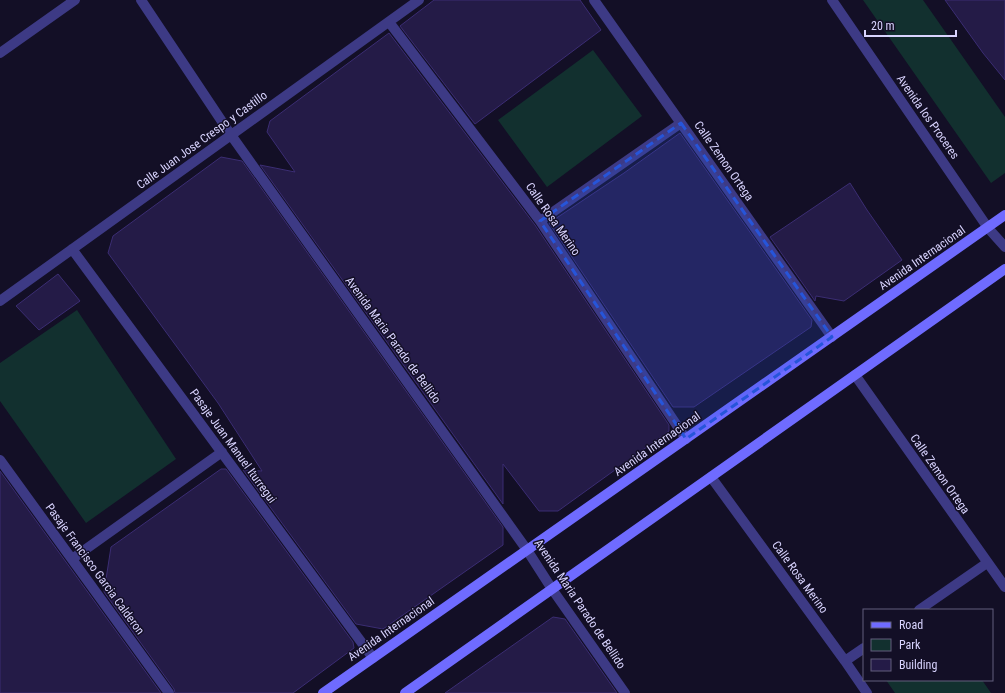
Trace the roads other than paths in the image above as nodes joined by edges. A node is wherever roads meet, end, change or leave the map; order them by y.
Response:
1 (75, 0) edge
2 (141, 0) edge
3 (419, 0) edge
4 (594, 0) edge
5 (832, 0) edge
6 (389, 22) junction
7 (0, 54) edge
8 (681, 123) junction
9 (231, 135) junction
10 (1005, 215) edge
11 (540, 221) junction
12 (988, 228) junction
13 (1005, 247) edge
14 (72, 249) junction
15 (1005, 269) edge
16 (0, 301) edge
17 (832, 337) junction
18 (855, 375) junction
19 (686, 439) junction
20 (222, 452) junction
21 (0, 460) edge
22 (711, 477) junction
23 (527, 550) junction
24 (72, 559) junction
25 (987, 563) junction
26 (1005, 588) edge
27 (552, 589) junction
28 (920, 609) edge
29 (863, 649) edge
30 (373, 658) junction
31 (845, 661) junction
32 (169, 693) edge
33 (323, 693) edge
34 (405, 693) edge
35 (625, 693) edge
36 (867, 693) edge

1 - 7 street
2 - 9 street, Avenida Maria Parado de Bellido
3 - 6 street, Calle Juan Jose Crespo y Castillo
4 - 8 street, Calle Zemon Ortega
5 - 12 street, Avenida los Proceres
6 - 9 street, Calle Juan Jose Crespo y Castillo
6 - 11 street, Calle Rosa Merino
8 - 11 street
8 - 17 street, Calle Zemon Ortega
9 - 14 street, Calle Juan Jose Crespo y Castillo
9 - 23 street, Avenida Maria Parado de Bellido
10 - 12 main road, Avenida Internacional
11 - 19 street, Calle Rosa Merino
12 - 13 street, Avenida los Proceres
12 - 17 main road, Avenida Internacional
14 - 16 street, Calle Juan Jose Crespo y Castillo
14 - 20 street, Pasaje Juan Manuel Iturregui
15 - 18 main road
17 - 19 main road, Avenida Internacional
18 - 22 main road
18 - 25 street, Calle Zemon Ortega
19 - 23 main road, Avenida Internacional
20 - 24 street
20 - 30 street, Pasaje Juan Manuel Iturregui
21 - 24 street, Pasaje Francisco Garcia Calderon
22 - 27 main road
22 - 31 street, Calle Rosa Merino
23 - 27 street, Avenida Maria Parado de Bellido
23 - 30 main road, Avenida Internacional
24 - 32 street, Pasaje Francisco Garcia Calderon
25 - 26 street, Calle Zemon Ortega
25 - 28 street
27 - 34 main road
27 - 35 street, Avenida Maria Parado de Bellido
29 - 31 street
30 - 33 main road, Avenida Internacional
31 - 36 street, Calle Rosa Merino

